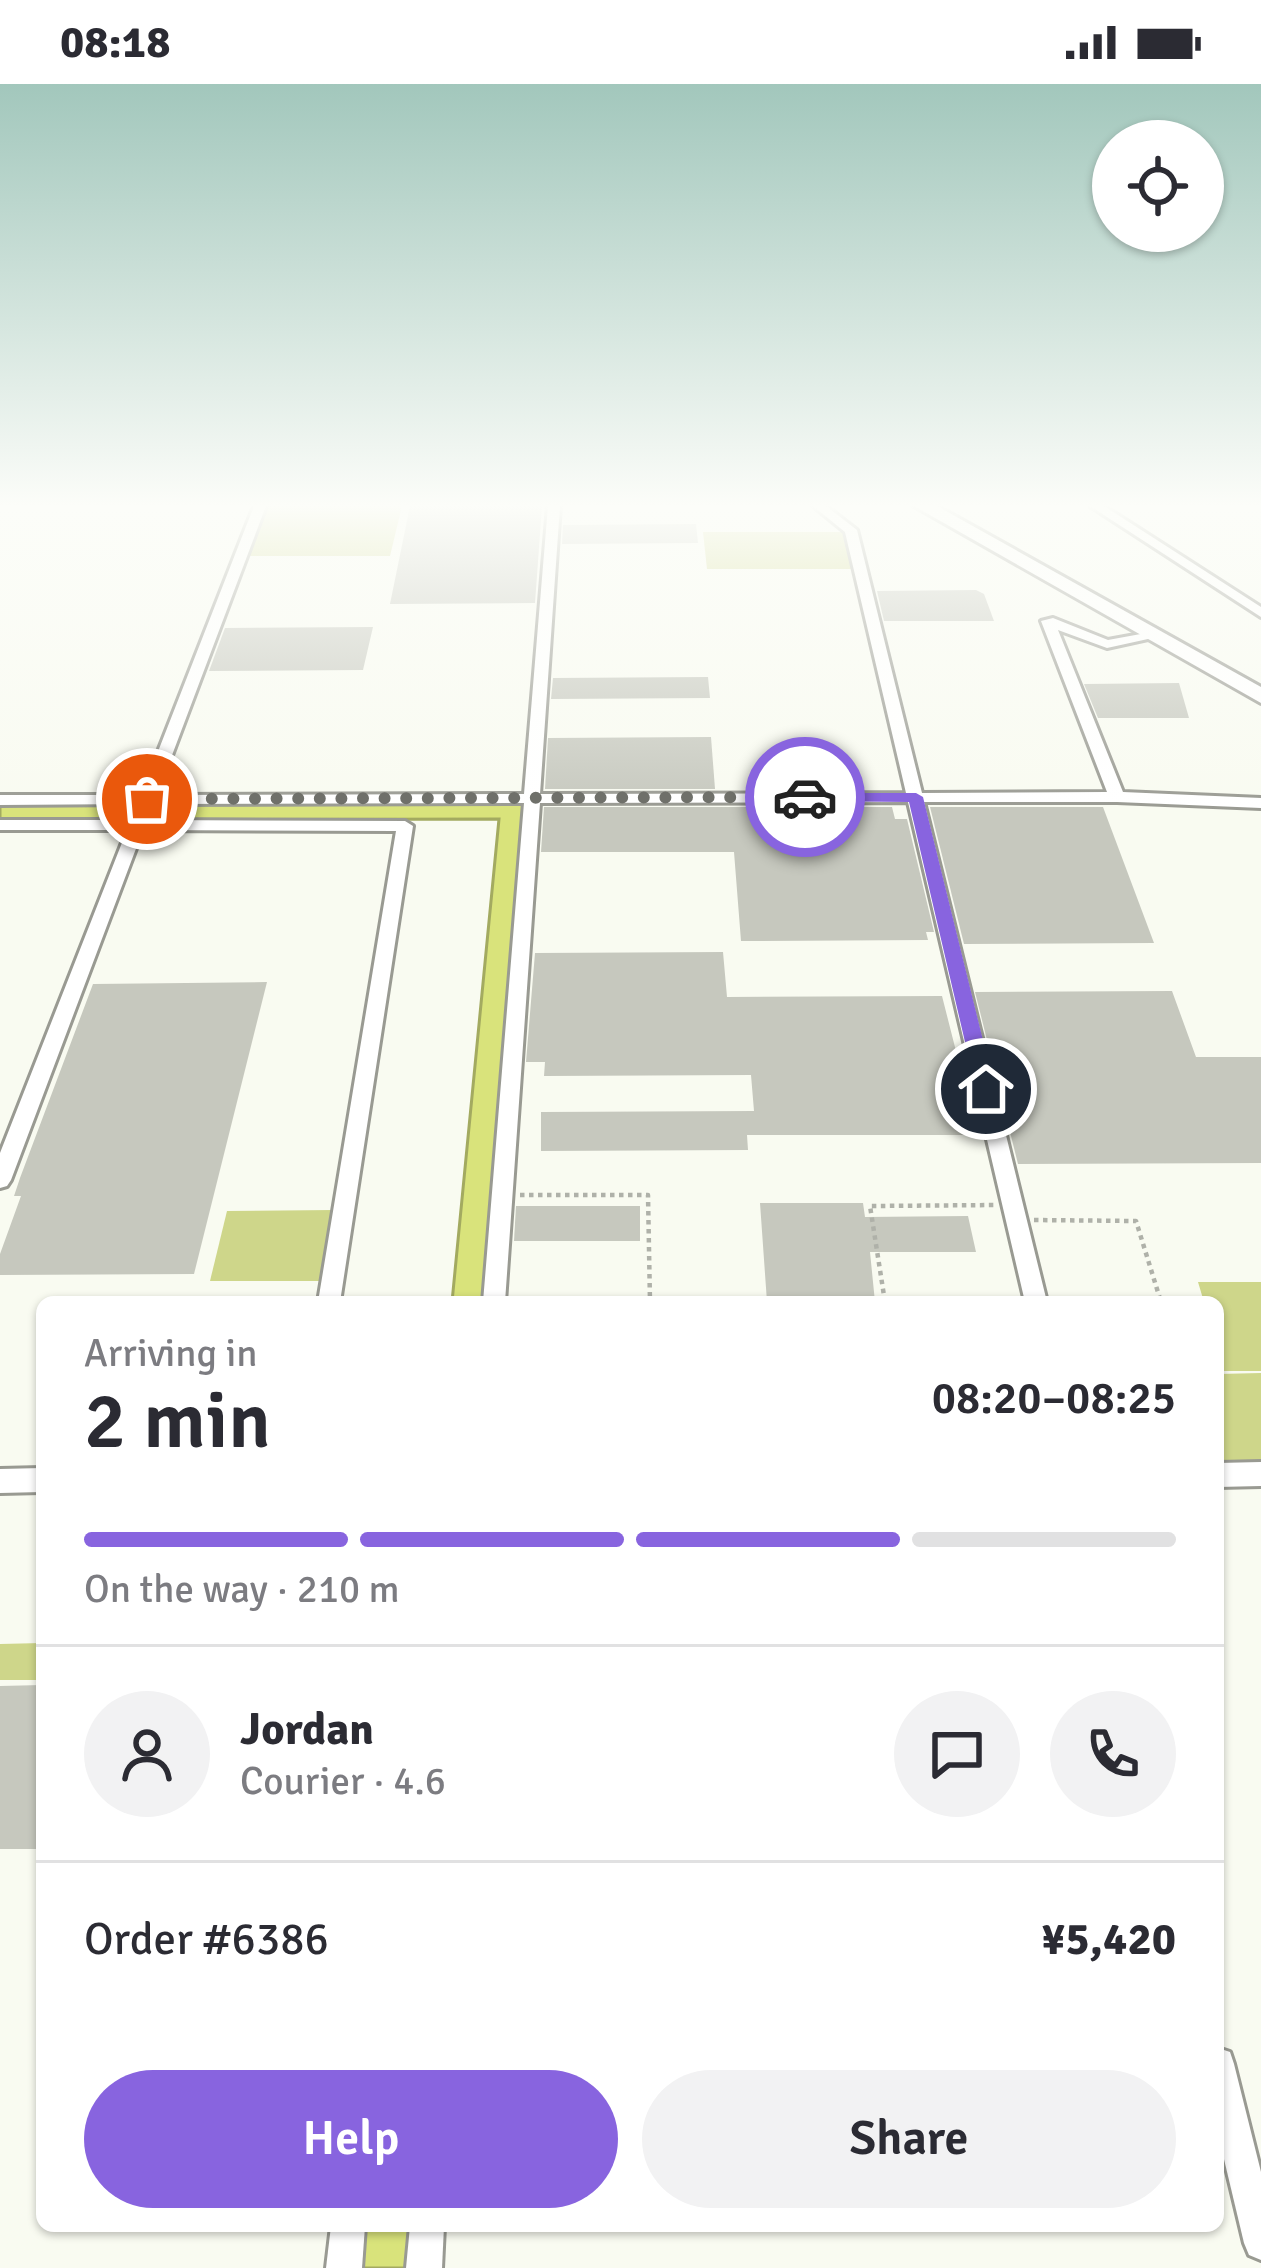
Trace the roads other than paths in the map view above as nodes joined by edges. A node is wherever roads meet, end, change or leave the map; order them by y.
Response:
1 (221, 608) edge
2 (546, 608) edge
3 (870, 608) edge
4 (1105, 608) edge
5 (1152, 634) junction
6 (1261, 696) edge
7 (916, 797) junction
8 (1117, 797) junction
9 (532, 798) junction
10 (147, 799) junction
11 (0, 800) edge
12 (1261, 803) edge
13 (136, 824) junction
14 (0, 825) edge
15 (0, 1180) edge
16 (330, 1296) edge
17 (494, 1296) edge
18 (1035, 1296) edge
19 (1261, 1474) edge
20 (1224, 1475) edge
21 (36, 1480) edge
22 (0, 1481) edge
23 (1224, 2089) edge
24 (347, 2232) edge
25 (427, 2232) edge
26 (1261, 2243) edge
27 (344, 2268) edge
28 (424, 2268) edge

1 - 10 street
2 - 9 street
3 - 7 street
4 - 5 highway
5 - 6 highway
5 - 8 street
7 - 8 street
7 - 9 street
7 - 18 street
8 - 12 street
9 - 10 street
9 - 17 street
10 - 11 street
10 - 13 street
13 - 14 street
13 - 15 street
13 - 16 street
19 - 20 street
21 - 22 street
23 - 26 street
24 - 27 street
25 - 28 street

